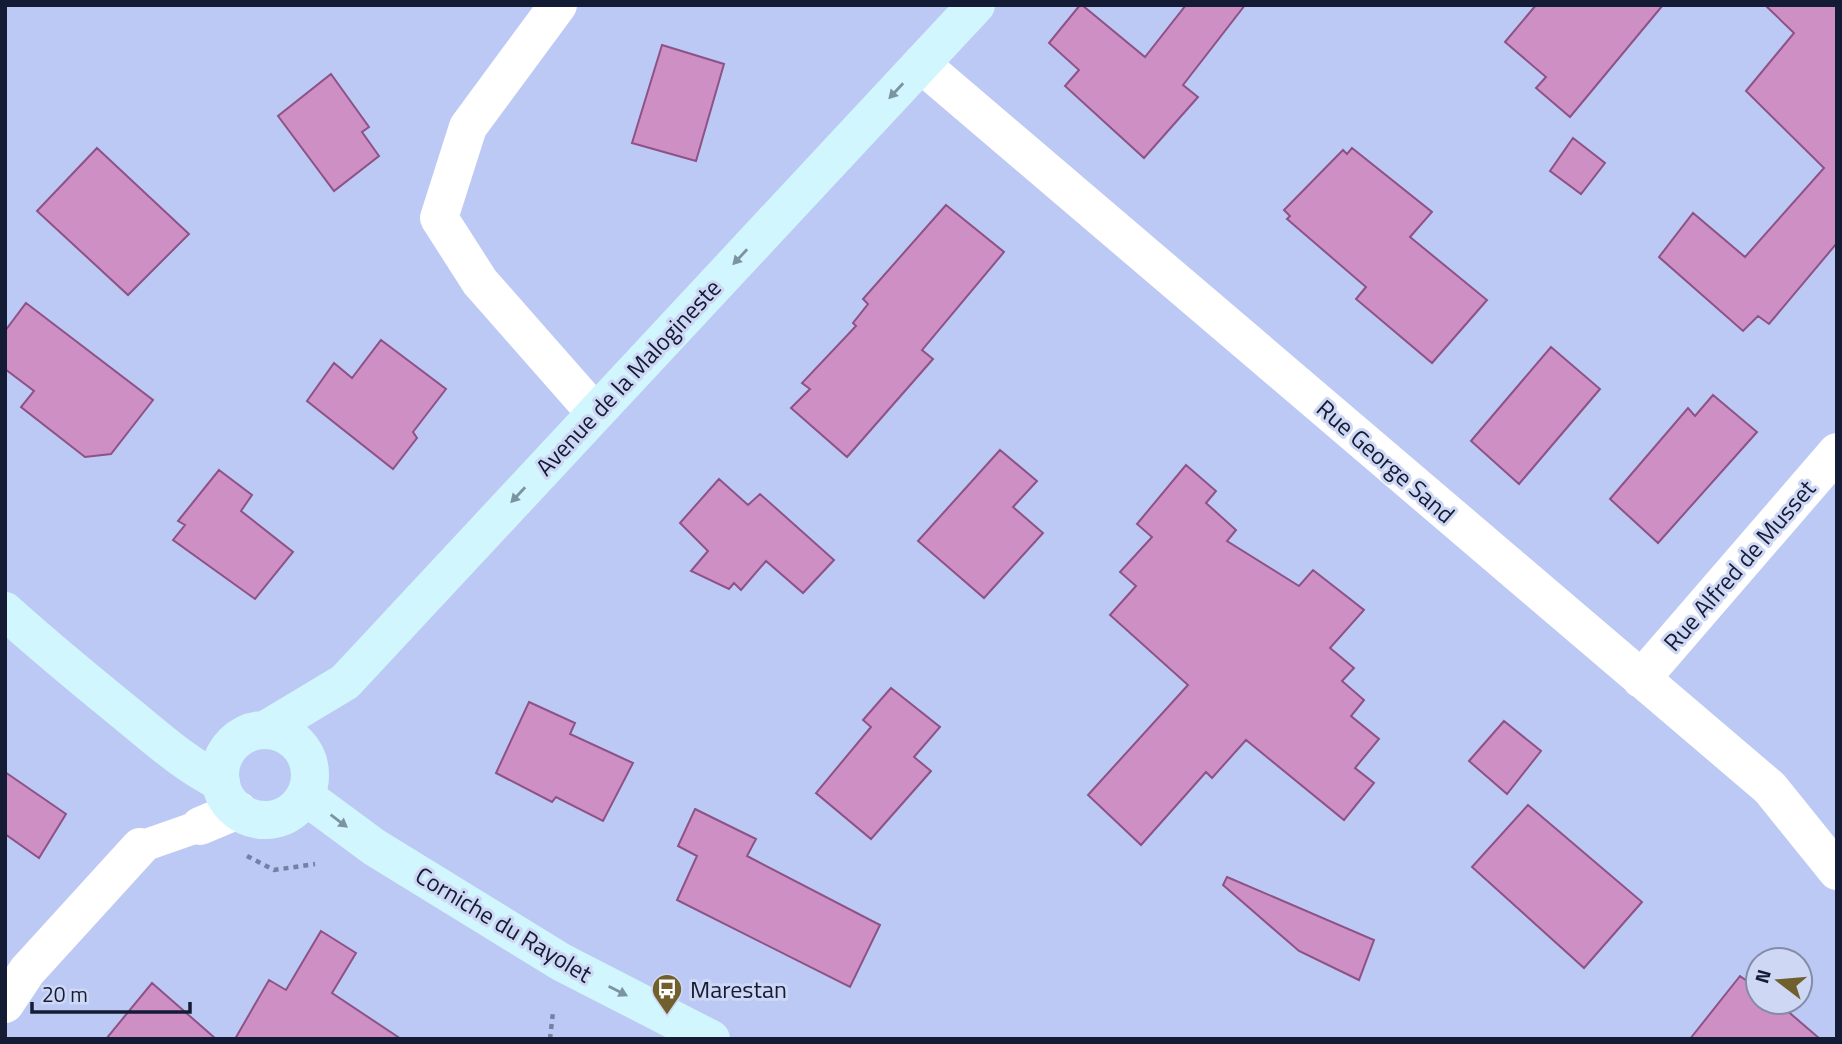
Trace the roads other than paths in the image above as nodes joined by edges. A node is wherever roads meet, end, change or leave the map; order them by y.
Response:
1 (558, 5) edge
2 (976, 5) edge
3 (921, 64) junction
4 (597, 411) junction
5 (1837, 452) edge
6 (5, 611) edge
7 (1641, 679) junction
8 (121, 710) junction
9 (251, 735) junction
10 (230, 796) junction
11 (305, 796) junction
12 (200, 826) joint
13 (140, 847) joint
14 (1837, 872) edge
15 (5, 1004) edge
16 (711, 1039) edge

1 - 4 street
2 - 3 main road, Avenue de la Malogineste
3 -> 4 main road, Avenue de la Malogineste
3 - 7 street, Rue George Sand
4 -> 9 main road, Avenue de la Malogineste
5 - 7 street, Rue Alfred de Musset
6 - 8 main road
7 - 14 street, Rue George Sand
8 - 9 main road
8 - 10 main road
9 - 10 main road
9 - 11 main road
10 - 11 main road
10 - 12 street
11 -> 16 main road, Corniche du Rayolet
12 - 13 lane
13 - 15 street

